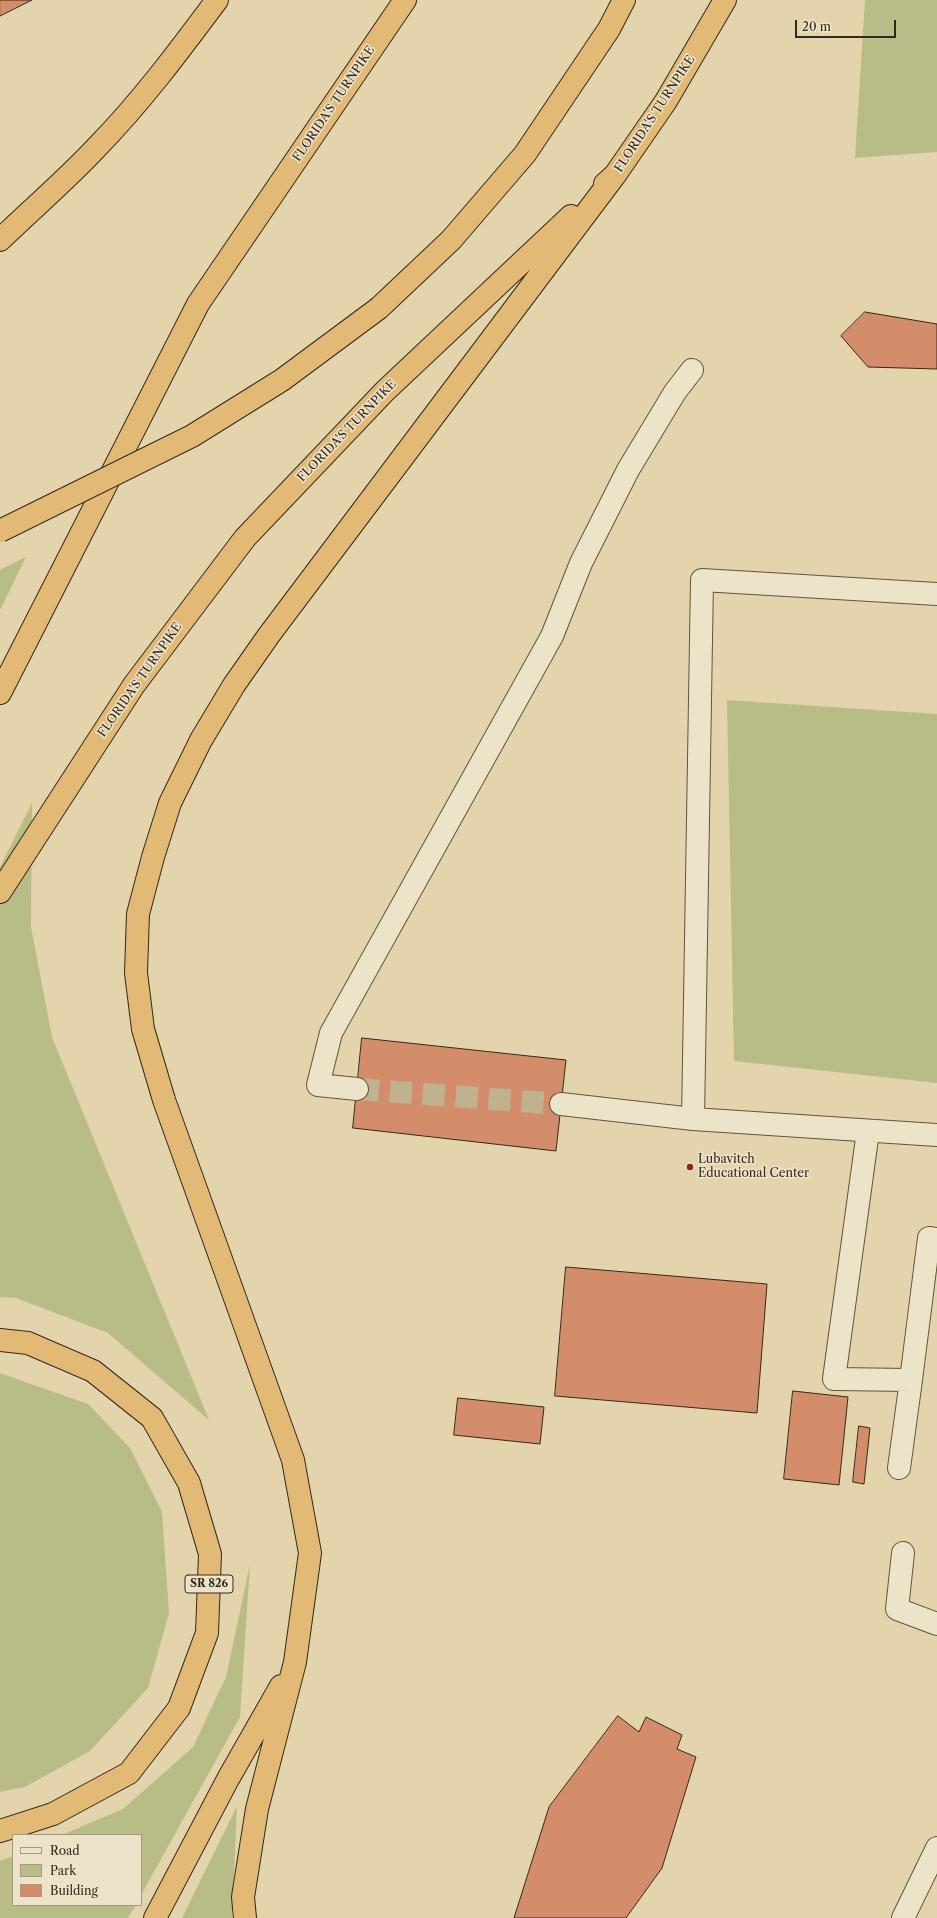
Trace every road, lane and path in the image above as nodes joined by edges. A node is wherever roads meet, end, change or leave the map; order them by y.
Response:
1 (217, 0) edge
2 (405, 0) edge
3 (624, 0) edge
4 (725, 0) edge
5 (615, 175) junction
6 (0, 240) edge
7 (692, 370) dead end
8 (0, 531) edge
9 (937, 594) edge
10 (0, 693) edge
11 (0, 892) edge
12 (357, 1089) tunnel mouth
13 (561, 1104) tunnel mouth
14 (693, 1119) junction
15 (868, 1131) junction
16 (937, 1135) edge
17 (937, 1239) edge
18 (0, 1340) edge
19 (911, 1380) junction
20 (899, 1468) dead end
21 (903, 1553) dead end
22 (937, 1624) edge
23 (295, 1662) junction
24 (0, 1831) edge
25 (937, 1848) edge
26 (156, 1918) edge
27 (245, 1918) edge
28 (903, 1918) edge

1 - 6 highway
2 - 10 highway, FLORIDA'S TURNPIKE
3 - 8 highway, bridge
4 - 5 highway, FLORIDA'S TURNPIKE
5 - 11 highway, FLORIDA'S TURNPIKE
5 - 23 highway
7 - 12 street
9 - 14 street
13 - 14 street
14 - 15 street
15 - 16 street
15 - 19 street
17 - 19 street
18 - 24 highway, SR 826
19 - 20 street
21 - 22 street
23 - 26 highway
23 - 27 highway
25 - 28 street

